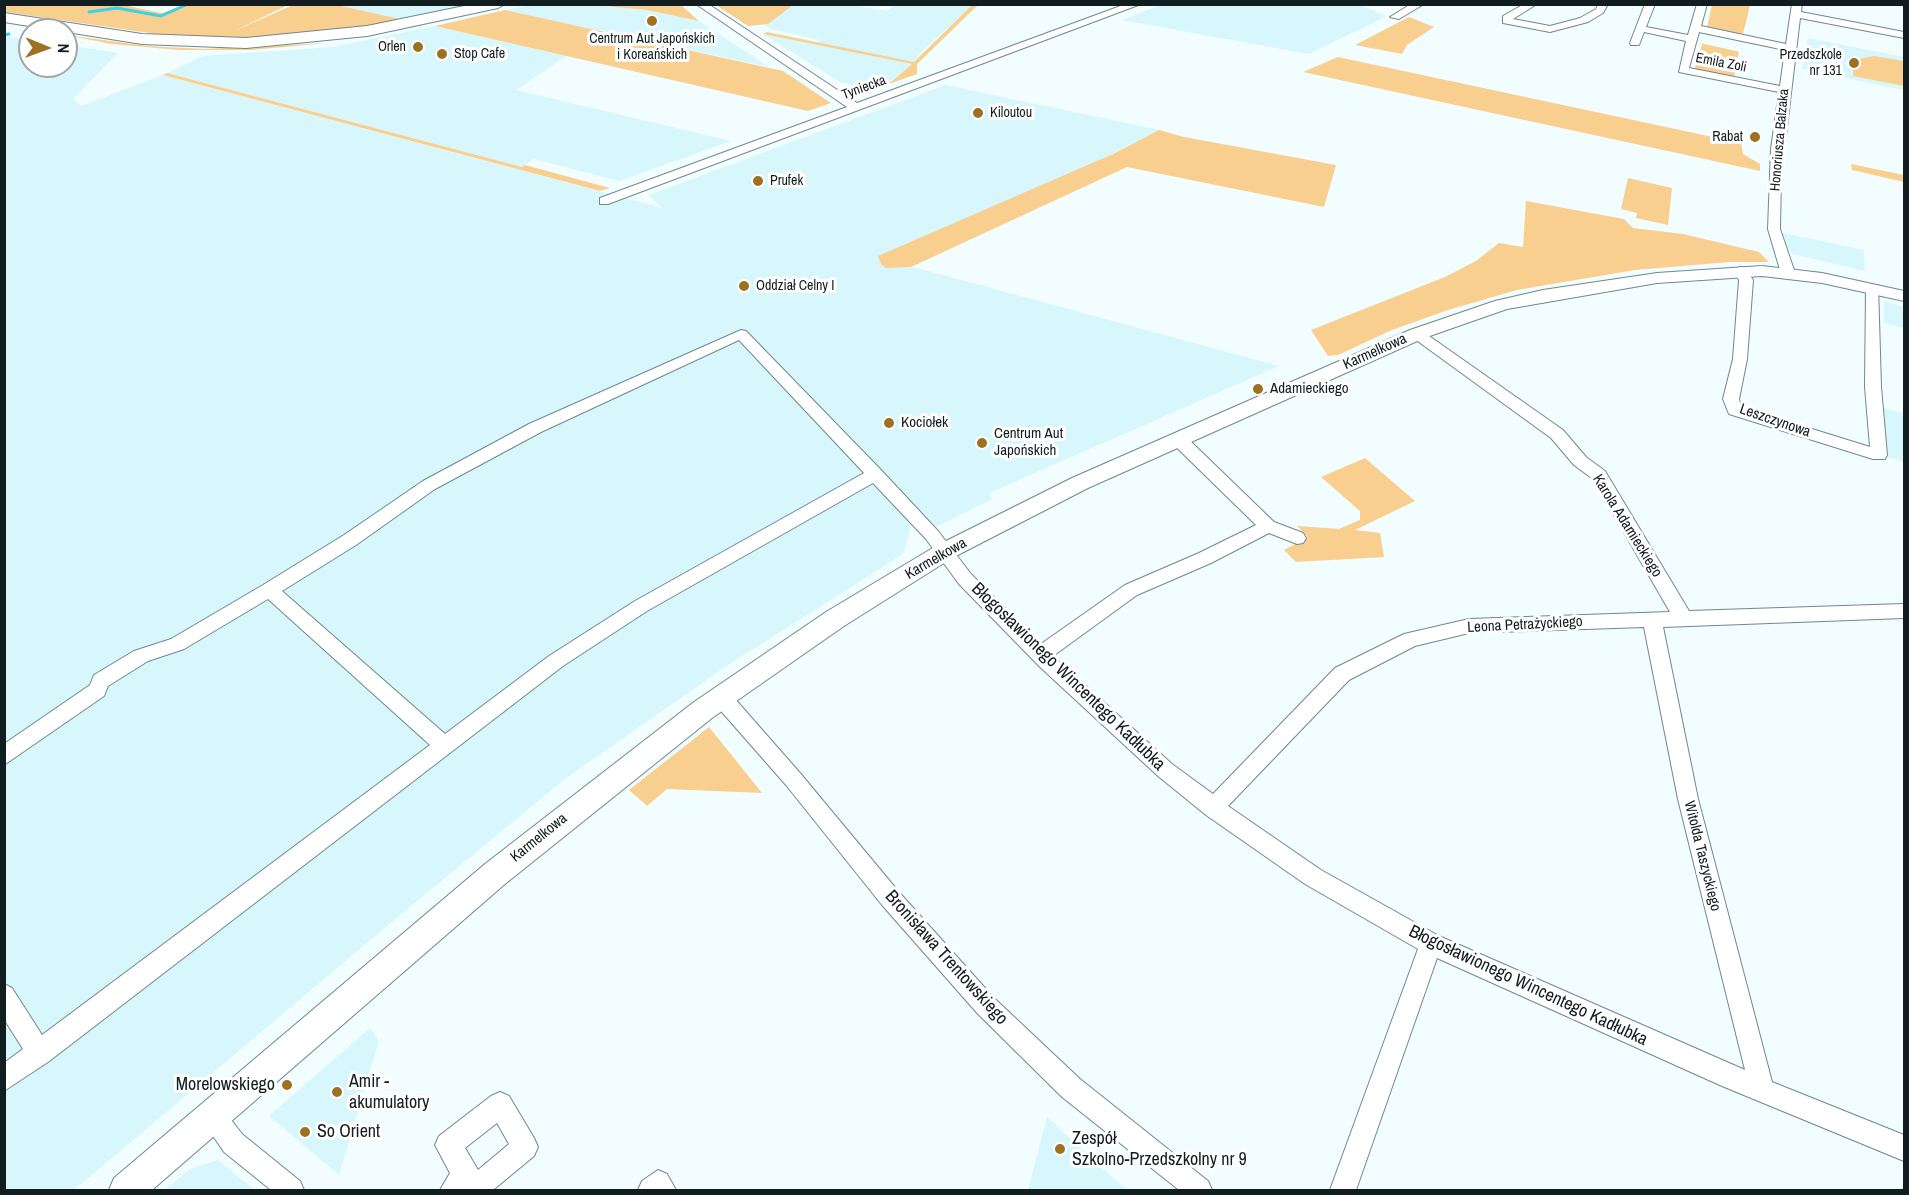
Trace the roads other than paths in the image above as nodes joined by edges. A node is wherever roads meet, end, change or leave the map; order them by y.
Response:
1 (498, 4) edge
2 (701, 4) edge
3 (1136, 4) edge
4 (1419, 4) edge
5 (1532, 4) edge
6 (1603, 4) edge
7 (1650, 4) edge
8 (1702, 4) edge
9 (1796, 9) edge
10 (4, 17) edge
11 (1395, 17) dead end
12 (1642, 29) junction
13 (1694, 33) junction
14 (1905, 35) edge
15 (1635, 43) dead end
16 (1791, 48) junction
17 (1784, 90) junction
18 (855, 107) junction
19 (604, 201) dead end
20 (1740, 272) junction
21 (1788, 273) junction
22 (1874, 288) junction
23 (1905, 296) edge
24 (1417, 334) junction
25 (1178, 439) junction
26 (875, 474) junction
27 (1268, 526) junction
28 (1297, 538) dead end
29 (944, 552) junction
30 (269, 590) junction
31 (1905, 611) edge
32 (1684, 619) junction
33 (1652, 620) junction
34 (1041, 654) junction
35 (721, 697) junction
36 (444, 744) junction
37 (4, 756) edge
38 (1213, 808) junction
39 (1431, 944) junction
40 (4, 996) edge
41 (39, 1053) junction
42 (4, 1079) edge
43 (1762, 1089) junction
44 (213, 1117) junction
45 (1905, 1148) edge
46 (126, 1191) edge
47 (291, 1191) edge
48 (651, 1191) edge
49 (663, 1191) edge
50 (1199, 1191) edge
51 (1343, 1191) edge

1 - 10 main road
2 - 18 street
3 - 18 street, Tyniecka
4 - 11 street
5 - 6 street
7 - 12 street
8 - 13 street, Emila Zoli
9 - 14 street
9 - 16 street, Honoriusza Balzaka
12 - 13 street
12 - 15 street
13 - 16 street
13 - 17 street, Emila Zoli
16 - 17 street, Honoriusza Balzaka
17 - 21 street, Honoriusza Balzaka
18 - 19 street, Tyniecka
20 - 21 street, Karmelkowa
20 - 22 street, Leszczynowa
20 - 24 street, Karmelkowa
21 - 22 street, Karmelkowa
22 - 23 street, Karmelkowa
24 - 25 street, Karmelkowa
24 - 32 street, Karola Adamieckiego
25 - 27 street
25 - 29 street, Karmelkowa
26 - 29 street, Błogosławionego Wincentego Kadłubka
26 - 30 street, Błogosławionego Wincentego Kadłubka
26 - 36 street
27 - 28 street
27 - 34 street
29 - 34 street, Błogosławionego Wincentego Kadłubka
29 - 35 street, Karmelkowa
30 - 36 street
30 - 37 street
31 - 32 street, Leona Petrażyckiego
32 - 33 street, Leona Petrażyckiego
33 - 38 street, Leona Petrażyckiego
33 - 43 street, Witolda Taszyckiego
34 - 38 street, Błogosławionego Wincentego Kadłubka
35 - 44 street, Karmelkowa
35 - 50 street, Bronisława Trentowskiego
36 - 41 street
38 - 39 street, Błogosławionego Wincentego Kadłubka
39 - 43 street, Błogosławionego Wincentego Kadłubka
39 - 51 street
40 - 41 street
41 - 42 street
43 - 45 street, Błogosławionego Wincentego Kadłubka
44 - 46 street, Karmelkowa
44 - 47 street
48 - 49 street

